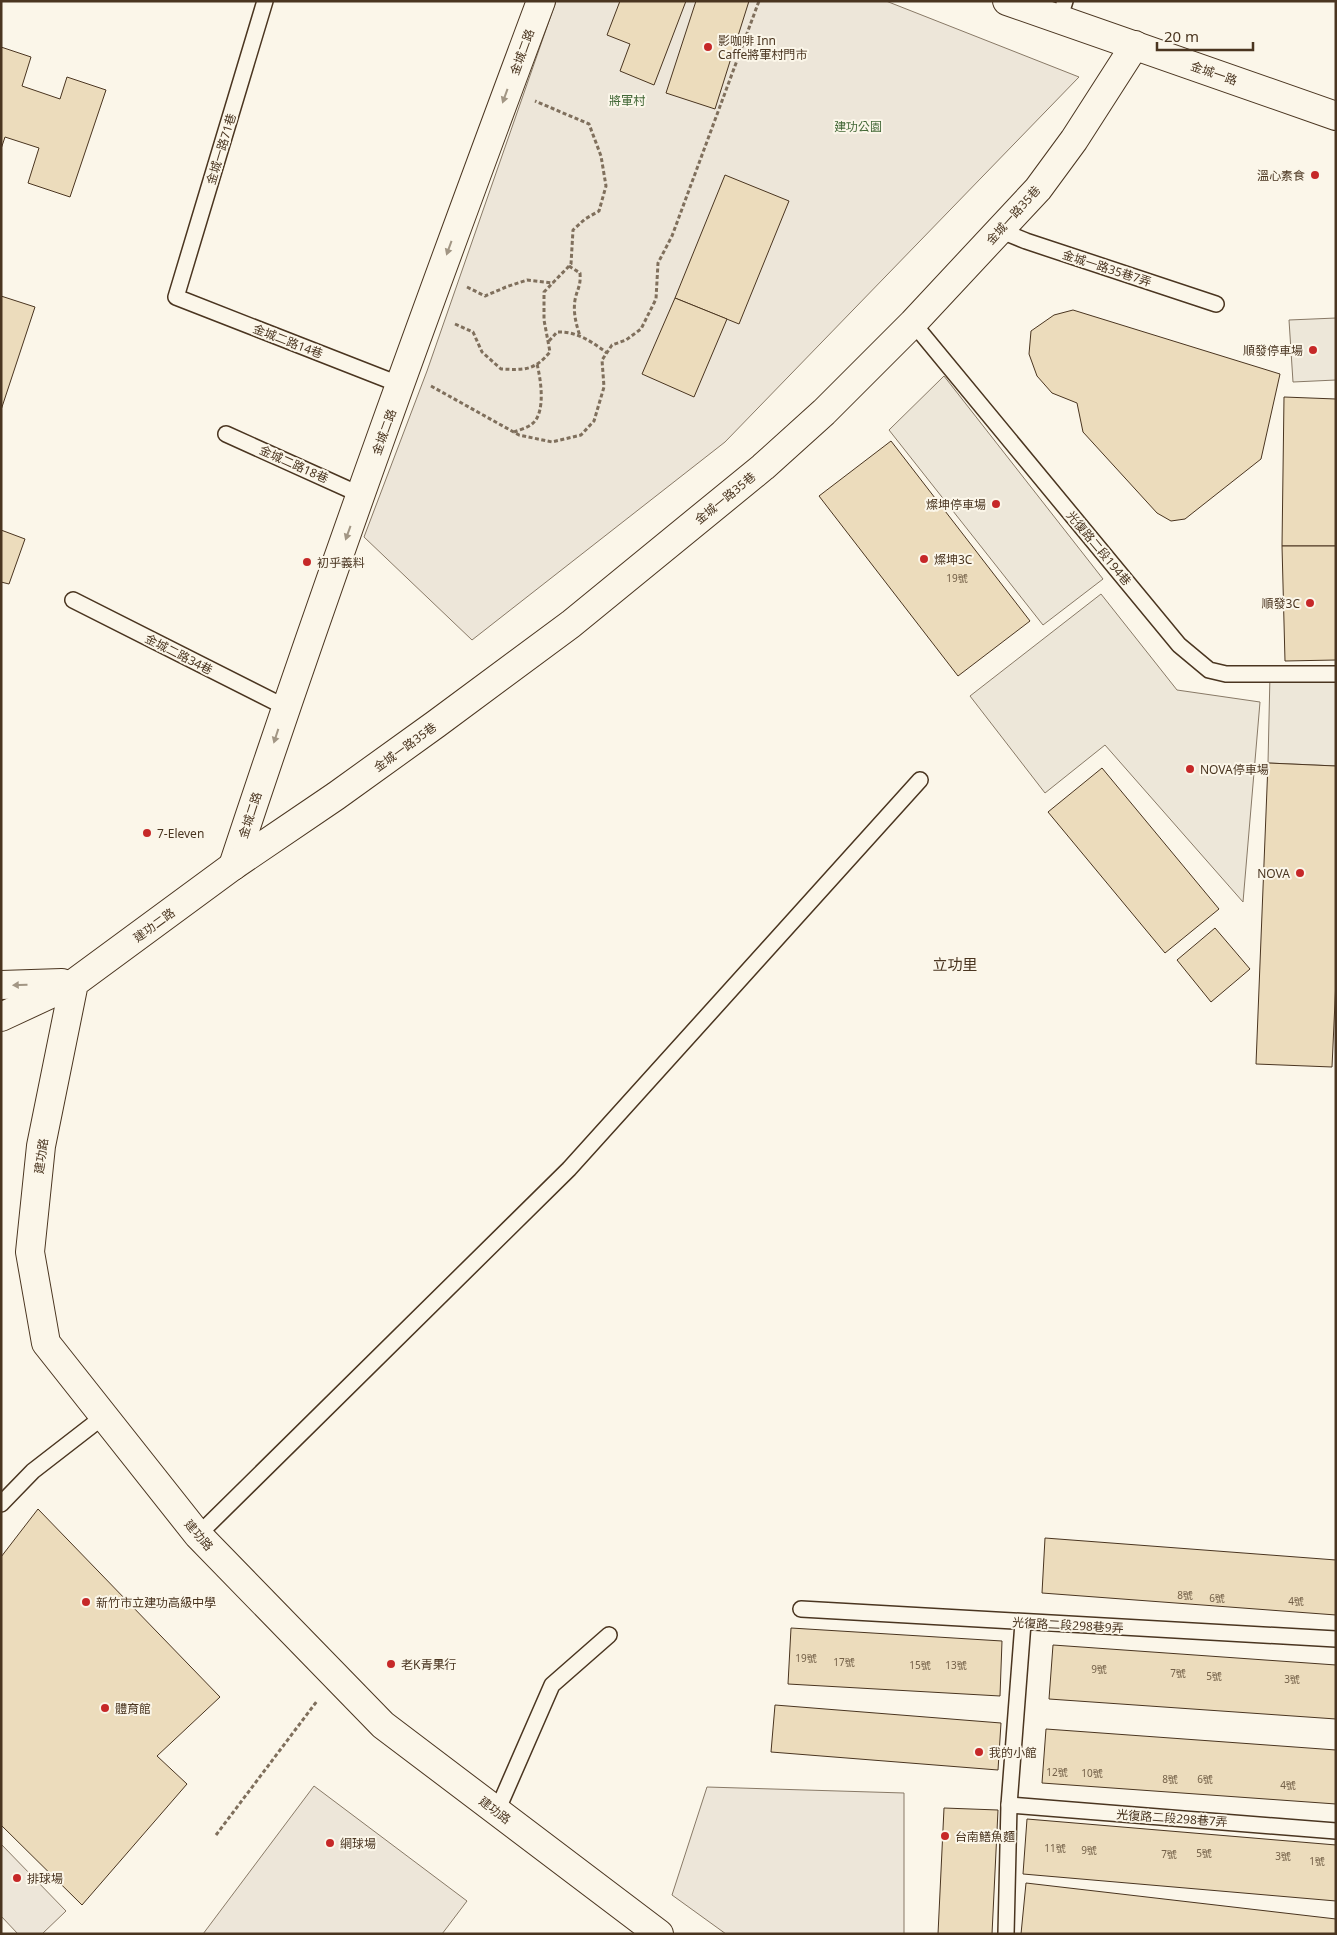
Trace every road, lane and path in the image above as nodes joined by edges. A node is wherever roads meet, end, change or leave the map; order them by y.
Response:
1 (266, 1) edge
2 (541, 1) edge
3 (759, 1) edge
4 (1007, 1) edge
5 (1062, 11) edge
6 (1135, 45) junction
7 (535, 100) dead end
8 (1336, 116) edge
9 (999, 230) junction
10 (569, 266) junction
11 (553, 283) junction
12 (462, 285) dead end
13 (176, 297) joint
14 (1216, 304) dead end
15 (449, 321) dead end
16 (913, 323) junction
17 (580, 336) junction
18 (548, 341) junction
19 (607, 353) junction
20 (537, 364) junction
21 (413, 383) junction
22 (514, 432) junction
23 (226, 434) dead end
24 (361, 495) junction
25 (73, 600) dead end
26 (1336, 674) edge
27 (285, 707) junction
28 (920, 780) dead end
29 (233, 866) junction
30 (74, 983) junction
31 (1, 985) edge
32 (1, 1017) edge
33 (104, 1416) junction
34 (1, 1504) edge
35 (198, 1535) junction
36 (801, 1609) dead end
37 (1023, 1623) junction
38 (608, 1635) dead end
39 (1336, 1639) edge
40 (337, 1677) junction
41 (1009, 1805) junction
42 (497, 1811) junction
43 (1336, 1831) edge
44 (216, 1835) dead end
45 (659, 1934) edge
46 (1006, 1934) edge

1 - 13 lane, 金城一路71巷
2 -> 21 street, 金城二路
3 - 19 path
4 - 5 street, 金城一路
5 - 6 street, 金城一路
6 - 8 street, 金城一路
6 - 9 street, 金城一路35巷
7 - 10 path
9 - 14 lane, 金城一路35巷7弄
9 - 16 street, 金城一路35巷
10 - 11 path
10 - 17 path
11 - 12 path
11 - 18 path
13 - 21 lane, 金城二路14巷
15 - 20 path
16 - 26 lane, 光復路二段194巷
16 - 29 street, 金城一路35巷
17 - 18 path
17 - 19 path
18 - 20 path
19 - 22 path
20 - 22 path
21 - 22 path
21 - 24 street, 金城二路
23 - 24 lane, 金城二路18巷
24 -> 27 street, 金城二路
25 - 27 lane, 金城二路34巷
27 -> 29 street, 金城二路
28 - 35 lane
29 - 30 street, 建功二路
30 -> 31 street
30 - 32 street, 建功二路
30 - 33 street, 建功路
33 - 34 lane
33 - 35 street, 建功路
35 - 40 street, 建功路
36 - 37 lane, 光復路二段298巷9弄
37 - 39 lane, 光復路二段298巷9弄
37 - 41 lane
38 - 42 lane
40 - 42 street, 建功路
40 - 44 path
41 - 43 lane, 光復路二段298巷7弄
41 - 46 lane
42 - 45 street, 建功路

